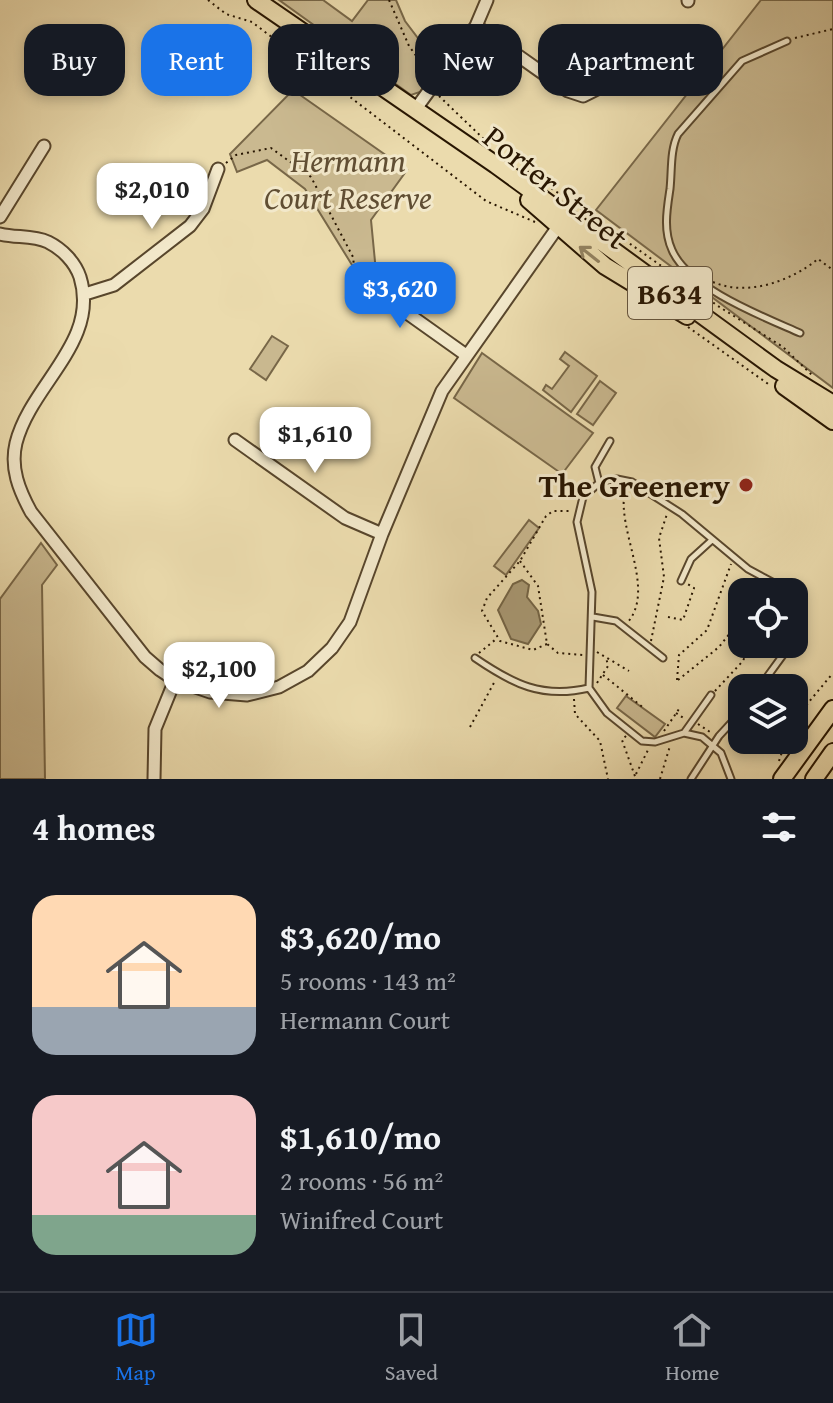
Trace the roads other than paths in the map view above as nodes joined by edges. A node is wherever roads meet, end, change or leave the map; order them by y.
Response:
1 (259, 0) edge
2 (487, 0) edge
3 (477, 24) edge
4 (787, 41) road end
5 (425, 96) edge
6 (415, 110) junction
7 (44, 146) dead end
8 (218, 169) road end
9 (0, 217) edge
10 (559, 225) junction
11 (0, 234) edge
12 (624, 259) junction
13 (355, 276) road end
14 (623, 278) junction
15 (85, 294) junction
16 (800, 333) dead end
17 (466, 355) junction
18 (833, 404) edge
19 (833, 421) edge
20 (235, 440) dead end
21 (610, 441) dead end
22 (599, 483) junction
23 (382, 534) junction
24 (712, 540) junction
25 (765, 578) edge
26 (681, 581) road end
27 (593, 617) junction
28 (475, 658) road end
29 (663, 658) road end
30 (175, 680) junction
31 (589, 688) junction
32 (711, 695) road end
33 (833, 709) edge
34 (728, 728) edge
35 (684, 733) junction
36 (714, 746) junction
37 (833, 752) edge
38 (780, 772) edge
39 (154, 779) edge
40 (691, 779) edge
41 (731, 779) edge
42 (814, 779) edge

1 - 6 main road, Porter Street
2 - 3 street
4 - 16 lane
5 - 6 street
6 - 10 main road, Porter Street / B634
7 - 9 street
8 - 15 street
10 - 12 main road, Porter Street / B634
14 -> 10 main road, Porter Street / B634
10 - 17 street
11 - 15 street
12 - 14 street, Porter Street
12 - 18 main road, Porter Street / B634
13 - 17 street
14 - 19 main road, Porter Street / B634
15 - 30 street
17 - 23 street
20 - 23 street
21 - 22 lane
22 - 24 lane
22 - 27 lane
23 - 30 street
24 - 25 lane
24 - 26 lane
27 - 29 lane
27 - 31 lane
28 - 31 lane
30 - 39 street
31 - 35 lane
32 - 35 lane
33 - 38 main road
34 - 36 lane
35 - 36 lane
36 - 40 lane
36 - 41 lane
37 - 42 main road

